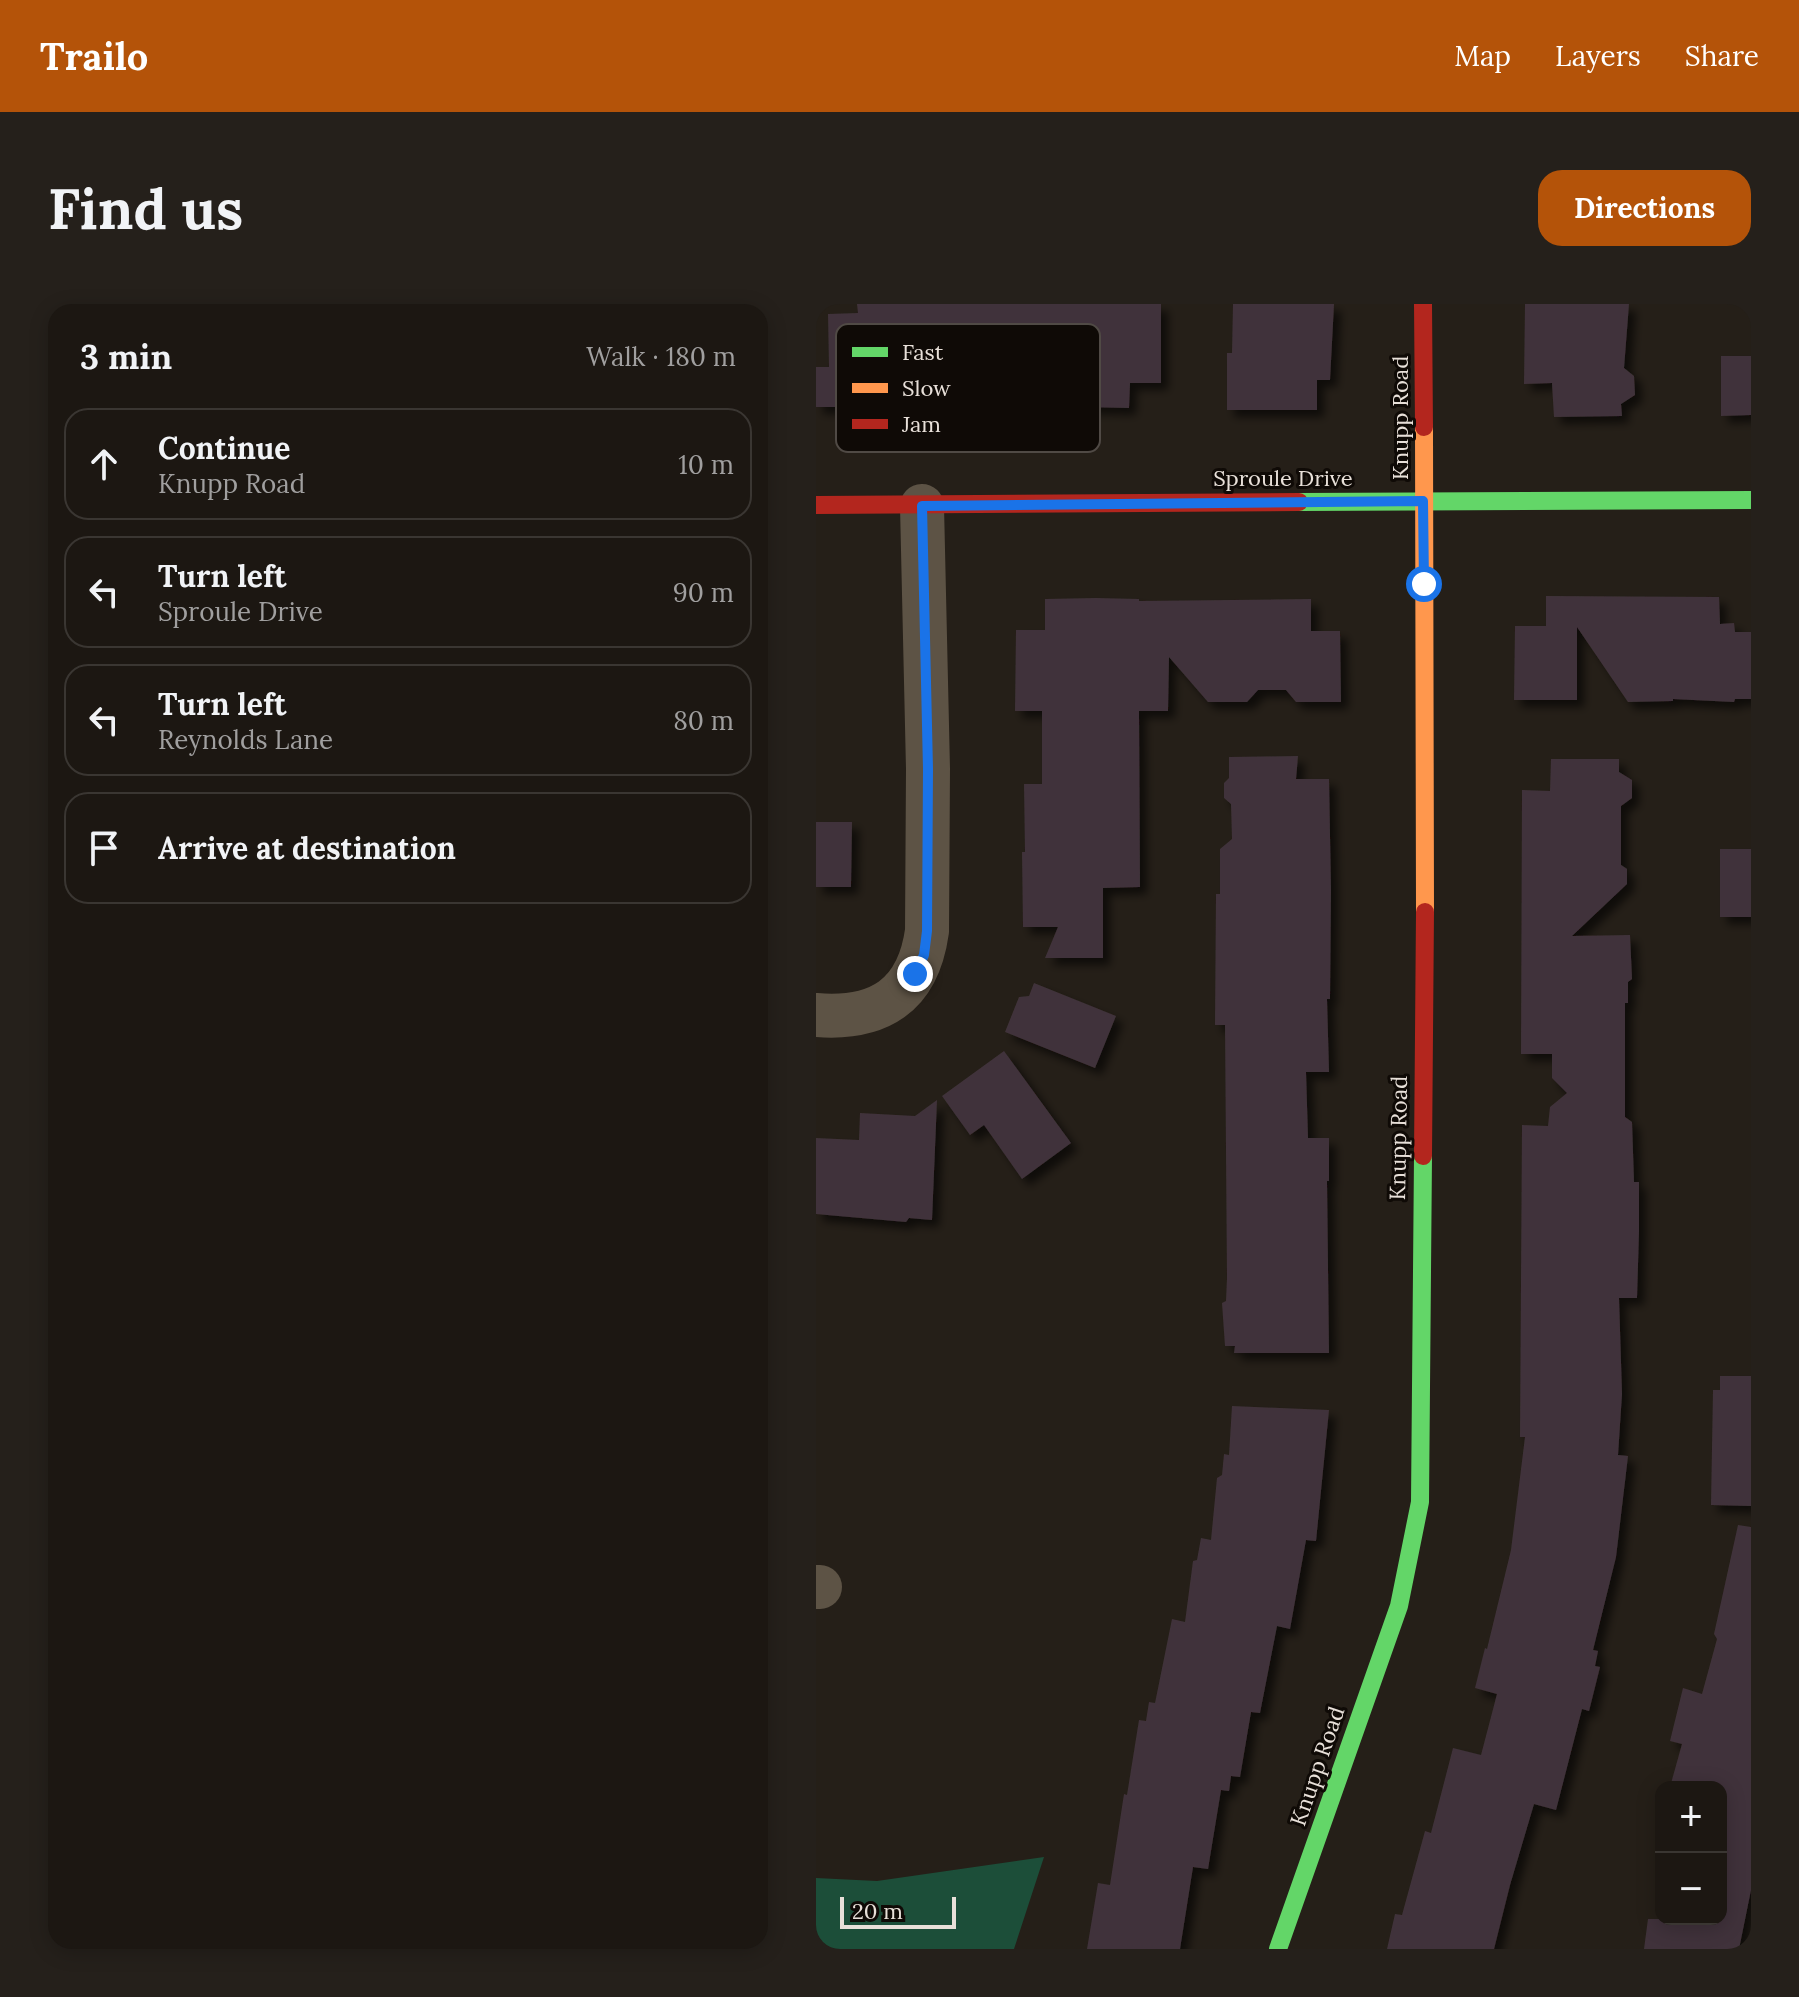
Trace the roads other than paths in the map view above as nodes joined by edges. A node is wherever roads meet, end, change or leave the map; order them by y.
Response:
1 (1423, 304) edge
2 (1751, 500) edge
3 (1423, 501) junction
4 (816, 505) edge
5 (922, 506) junction
6 (816, 1015) edge
7 (1278, 1949) edge

1 - 3 street, Knupp Road
2 - 3 street, Sproule Drive
3 - 5 street, Sproule Drive
3 - 7 street, Knupp Road
4 - 5 street, Sproule Drive
5 - 6 street

